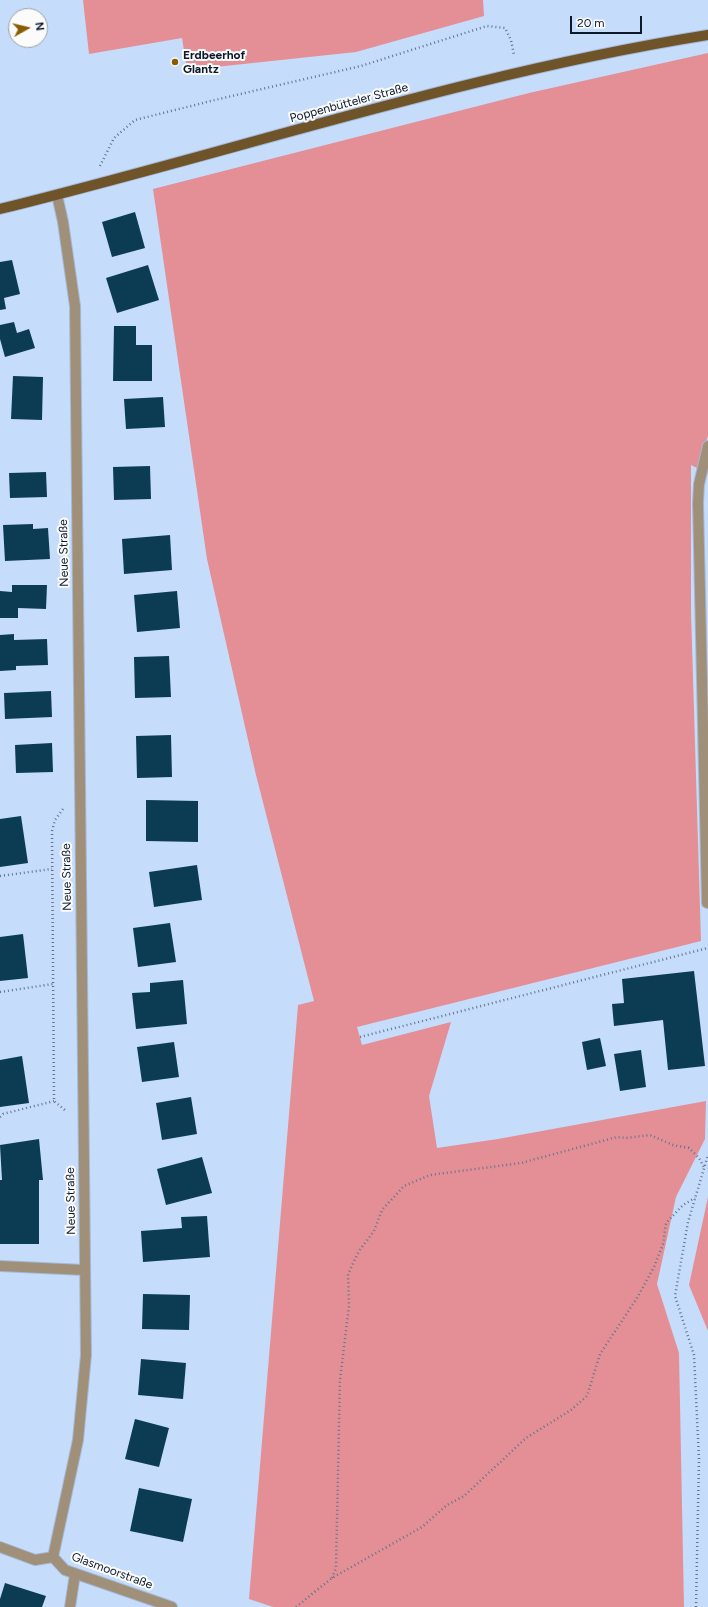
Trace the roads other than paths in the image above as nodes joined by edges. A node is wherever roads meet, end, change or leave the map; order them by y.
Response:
1 (708, 35) edge
2 (57, 195) junction
3 (0, 209) edge
4 (708, 446) edge
5 (708, 903) edge
6 (0, 1266) edge
7 (84, 1270) junction
8 (0, 1547) edge
9 (53, 1557) junction
10 (75, 1574) junction
11 (70, 1607) edge
12 (172, 1607) edge

1 - 2 main road, Poppenbütteler Straße
2 - 3 main road, Poppenbütteler Straße
2 - 7 street, Neue Straße
4 - 5 street
6 - 7 street
7 - 9 street, Neue Straße
8 - 9 street, Glasmoorstraße
9 - 10 street, Glasmoorstraße
10 - 11 street
10 - 12 street, Glasmoorstraße

